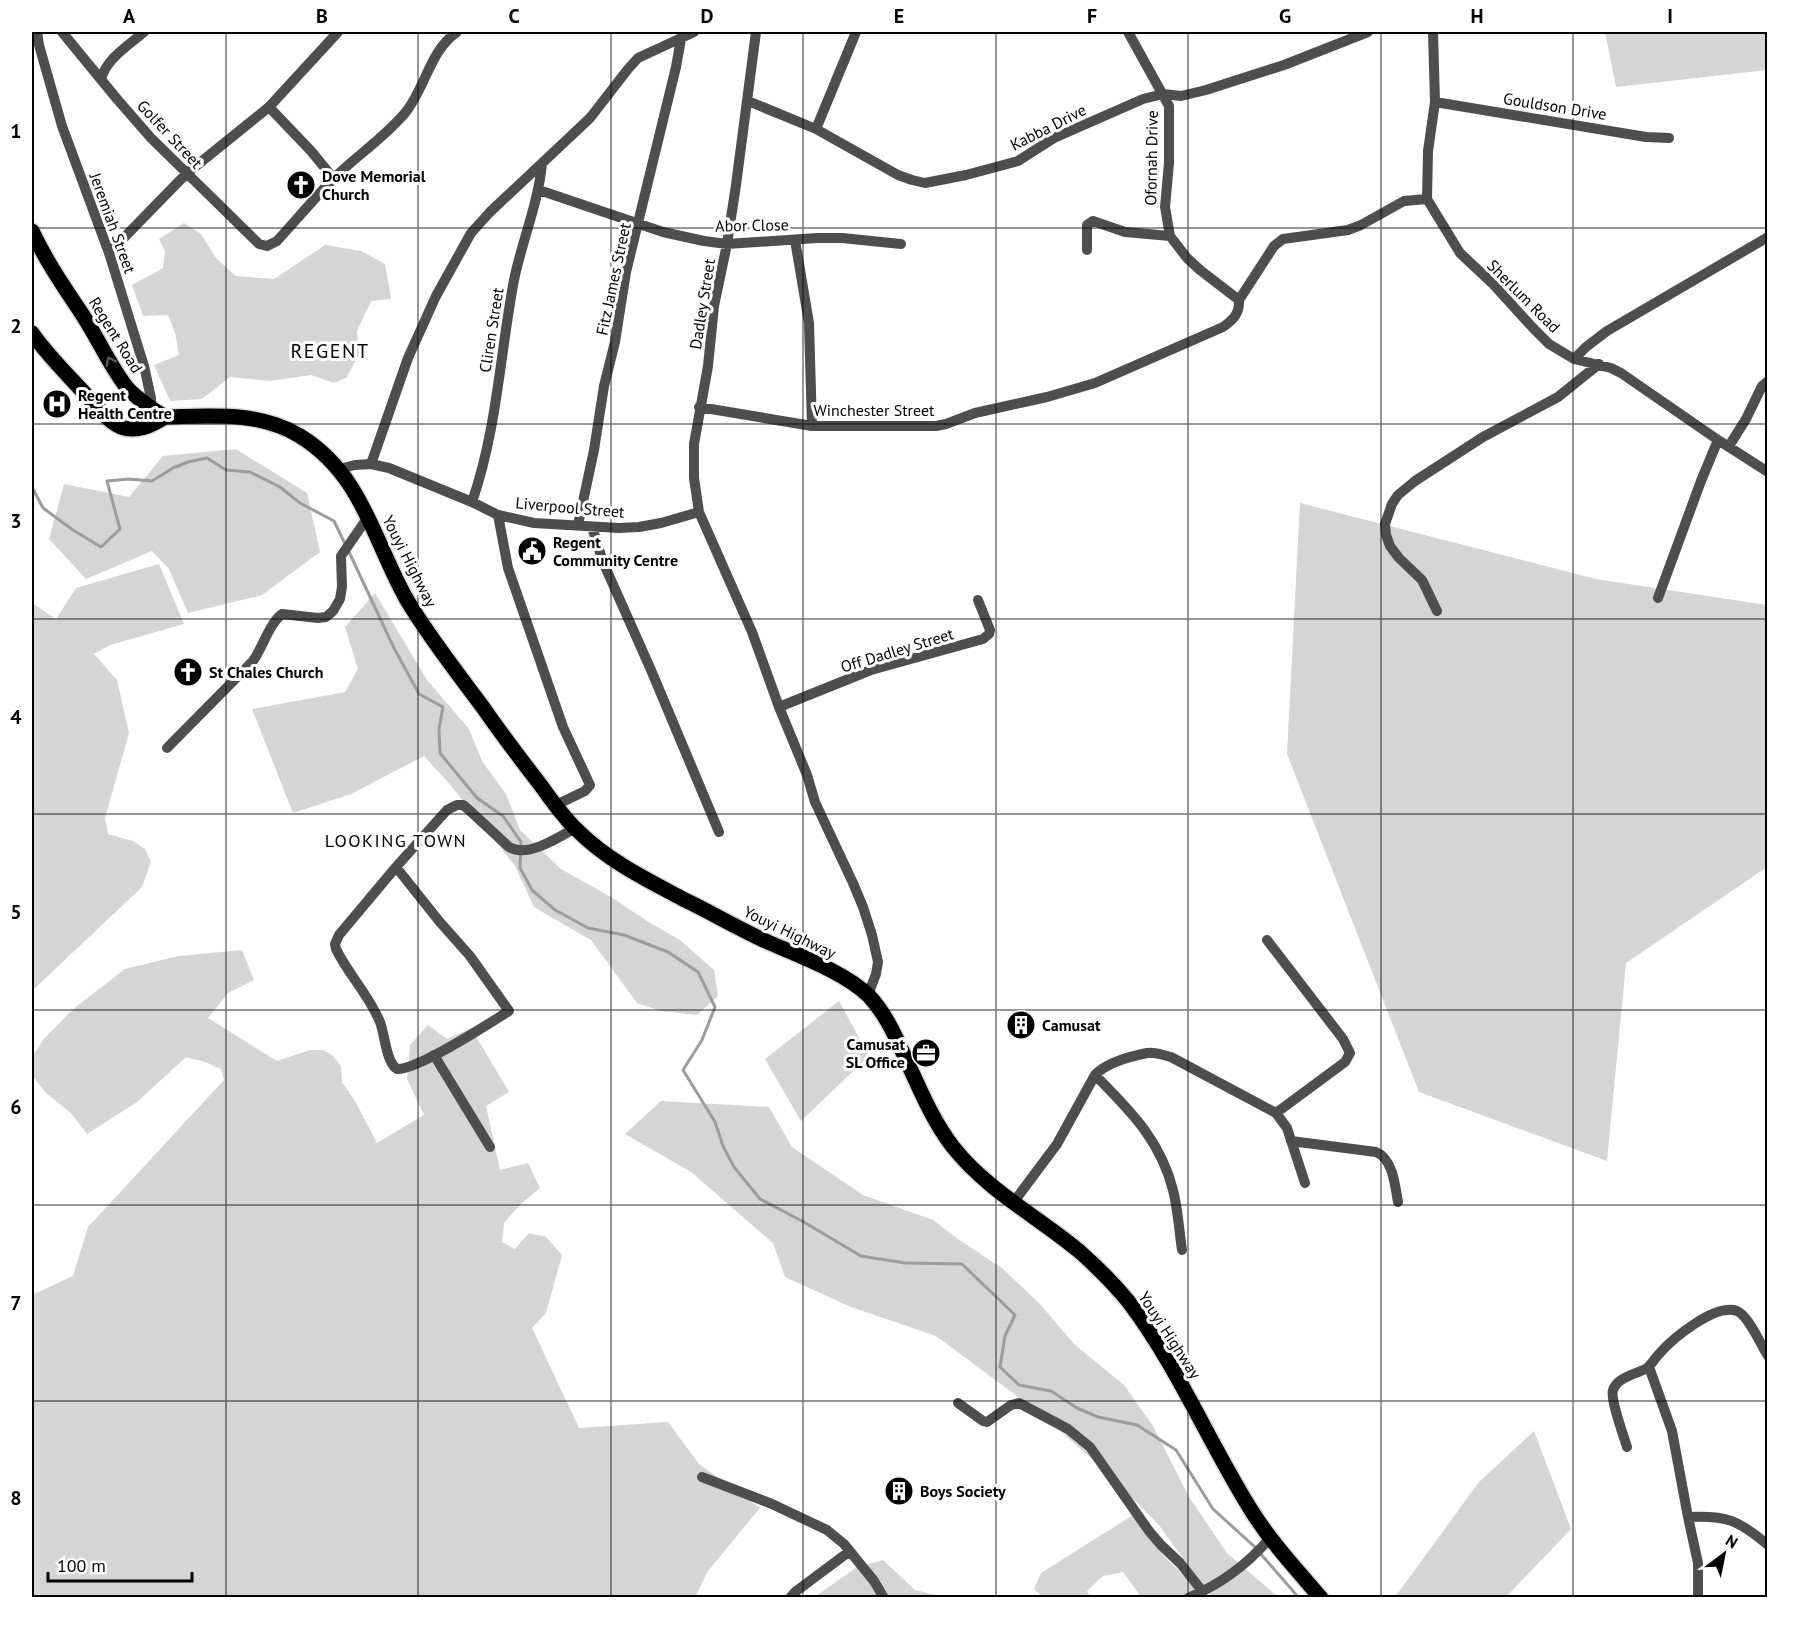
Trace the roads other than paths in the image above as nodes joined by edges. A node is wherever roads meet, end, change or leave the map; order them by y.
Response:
1 (37, 32) edge
2 (62, 32) edge
3 (144, 32) edge
4 (338, 32) edge
5 (457, 32) edge
6 (694, 32) edge
7 (756, 32) edge
8 (855, 32) edge
9 (1128, 32) edge
10 (1368, 32) edge
11 (1433, 32) edge
12 (681, 39) junction
13 (101, 79) junction
14 (1163, 94) junction
15 (748, 101) junction
16 (1435, 102) junction
17 (269, 107) junction
18 (816, 129) junction
19 (1669, 138) dead end
20 (542, 164) junction
21 (186, 174) junction
22 (334, 179) junction
23 (539, 189) junction
24 (1427, 199) junction
25 (639, 223) junction
26 (32, 231) edge
27 (1170, 236) junction
28 (1767, 237) edge
29 (795, 240) junction
30 (727, 244) junction
31 (901, 244) dead end
32 (1087, 250) dead end
33 (109, 253) junction
34 (1239, 300) junction
35 (32, 333) edge
36 (1574, 359) junction
37 (1599, 364) junction
38 (1767, 381) edge
39 (699, 407) junction
40 (152, 408) junction
41 (165, 417) junction
42 (151, 426) junction
43 (812, 426) junction
44 (1718, 440) junction
45 (1729, 447) junction
46 (371, 464) junction
47 (339, 469) junction
48 (1767, 472) edge
49 (472, 502) junction
50 (699, 512) junction
51 (498, 515) junction
52 (368, 517) junction
53 (578, 525) junction
54 (592, 527) junction
55 (1658, 598) dead end
56 (978, 600) dead end
57 (1437, 611) dead end
58 (779, 707) junction
59 (167, 748) dead end
60 (556, 805) junction
61 (575, 828) junction
62 (718, 832) dead end
63 (396, 867) junction
64 (1267, 940) dead end
65 (868, 995) junction
66 (434, 1055) junction
67 (1095, 1075) junction
68 (1276, 1113) junction
69 (1291, 1141) junction
70 (490, 1148) dead end
71 (1305, 1183) dead end
72 (1398, 1202) dead end
73 (1013, 1203) junction
74 (1182, 1250) dead end
75 (1767, 1356) edge
76 (1649, 1367) junction
77 (958, 1403) dead end
78 (1627, 1447) dead end
79 (702, 1477) dead end
80 (1688, 1517) junction
81 (1266, 1543) junction
82 (1767, 1545) edge
83 (849, 1551) junction
84 (1203, 1592) junction
85 (790, 1598) edge
86 (884, 1598) edge
87 (1188, 1598) edge
88 (1321, 1598) edge
89 (1698, 1598) edge

1 - 33 street, Jeremiah Street
2 - 13 street, Golfer Street
3 - 13 street
4 - 17 street
5 - 22 street
6 - 12 street
7 - 15 street, Dadley Street
8 - 18 street
9 - 14 street, Ofornah Drive
10 - 14 street, Kabba Drive
11 - 16 street
12 - 20 street
12 - 25 street, Fitz James Street
13 - 21 street, Golfer Street
14 - 18 street, Kabba Drive
14 - 27 street, Ofornah Drive
15 - 18 street, Kabba Drive
15 - 30 street, Dadley Street
16 - 19 street, Gouldson Drive
16 - 24 street
17 - 21 street
17 - 22 street
20 - 23 street, Cliren Street
20 - 46 street
21 - 22 street, Golfer Street
21 - 33 street
23 - 25 street, Abor Close
23 - 49 street, Cliren Street
24 - 34 street
24 - 36 street, Sherlum Road
25 - 30 street, Abor Close
25 - 53 street, Fitz James Street
40 -> 26 main road, Regent Road
27 - 32 street
27 - 34 street, Ofornah Drive
28 - 36 street
29 - 30 street, Abor Close
29 - 31 street, Abor Close
29 - 43 street
30 - 39 street, Dadley Street
33 - 40 street, Jeremiah Street
34 - 43 street, Winchester Street
35 - 42 main road
36 - 37 street, Sherlum Road
37 - 44 street, Sherlum Road
37 - 57 street
38 - 45 street
39 - 43 street, Winchester Street
39 - 50 street, Dadley Street
40 - 41 main road, Regent Road
40 - 42 street, Jeremiah Street
41 - 42 main road
41 - 47 main road, Youyi Highway
44 - 45 street, Sherlum Road
44 - 55 street
45 - 48 street, Sherlum Road
46 - 47 street, Liverpool Street
46 - 49 street, Liverpool Street
47 - 52 main road, Youyi Highway
49 - 51 street, Liverpool Street
50 - 54 street, Liverpool Street
50 - 58 street, Dadley Street
51 - 53 street, Liverpool Street
51 - 60 street
52 - 59 street
52 - 60 main road, Youyi Highway
53 - 54 street, Liverpool Street
54 - 62 street
56 - 58 street, Off Dadley Street
58 - 65 street, Dadley Street
60 - 61 main road, Youyi Highway
61 - 63 street
61 - 65 main road, Youyi Highway
63 - 66 street
63 - 66 street
64 - 68 street
65 - 73 main road, Youyi Highway
66 - 70 street
67 - 68 street
67 - 73 street
67 - 74 street
68 - 69 street
69 - 71 street
69 - 72 street
73 - 81 main road, Youyi Highway
75 - 76 street
76 - 78 street
76 - 80 street
77 - 84 street
79 - 83 street
80 - 82 street
80 - 89 street
81 - 84 street
81 - 88 main road, Youyi Highway
83 - 85 street
83 - 86 street
84 - 87 street

